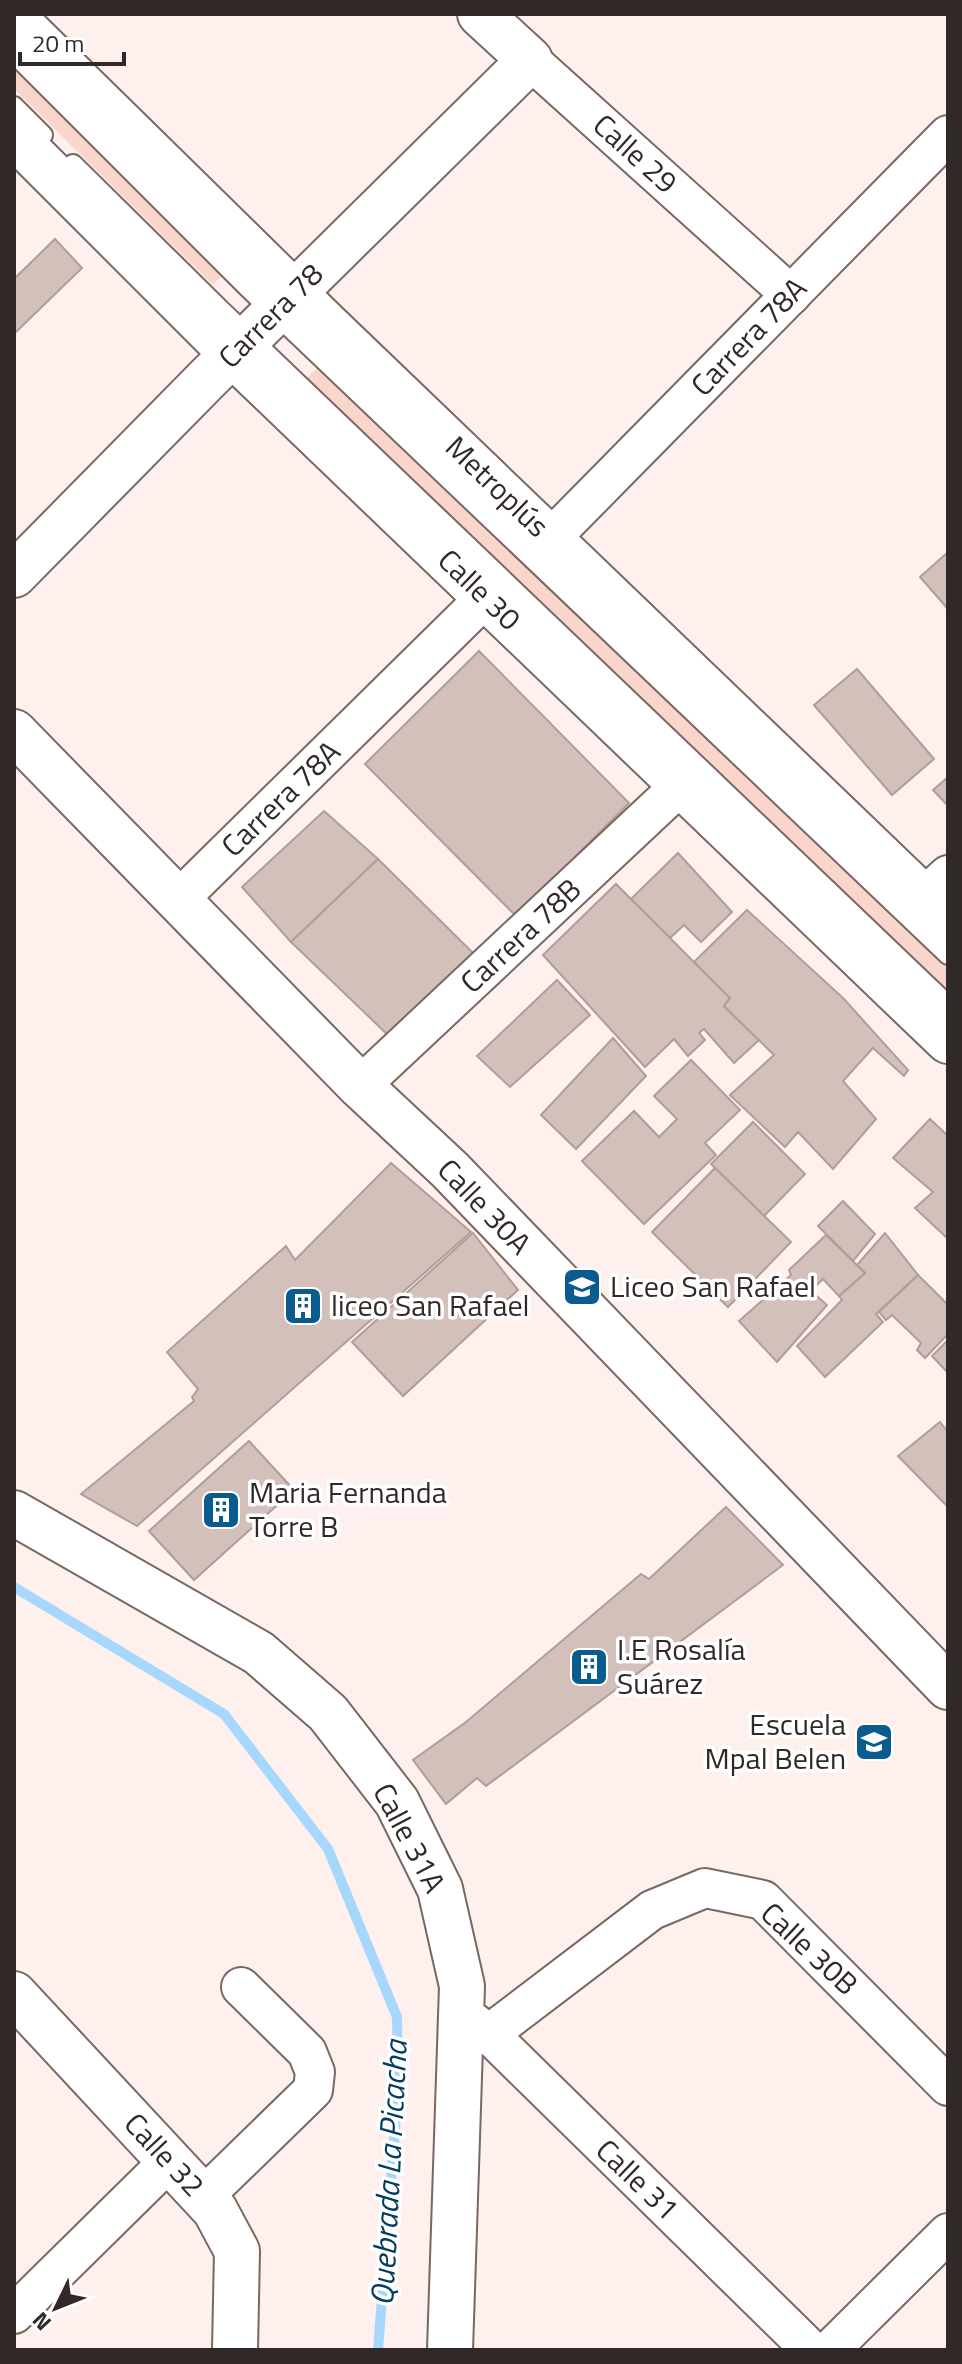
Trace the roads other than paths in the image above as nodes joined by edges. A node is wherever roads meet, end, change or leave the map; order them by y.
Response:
1 (480, 14) edge
2 (14, 18) edge
3 (14, 54) edge
4 (530, 60) junction
5 (14, 106) edge
6 (948, 135) edge
7 (14, 136) edge
8 (791, 295) junction
9 (262, 324) junction
10 (550, 539) junction
11 (14, 575) edge
12 (486, 597) junction
13 (14, 732) edge
14 (681, 785) junction
15 (940, 898) edge
16 (178, 900) junction
17 (948, 955) edge
18 (948, 1005) edge
19 (948, 1041) edge
20 (360, 1086) junction
21 (14, 1513) edge
22 (942, 1670) edge
23 (241, 1987) dead end
24 (14, 1994) edge
25 (475, 2023) junction
26 (948, 2086) edge
27 (171, 2163) junction
28 (203, 2197) junction
29 (948, 2233) edge
30 (14, 2314) edge
31 (235, 2350) edge
32 (450, 2350) edge
33 (811, 2350) edge
34 (830, 2350) edge

1 - 4 main road, Calle 29
2 - 9 main road, Calle 30
3 - 9 lane, Metroplús
4 - 8 street, Calle 29
4 - 9 main road, Carrera 78
5 - 9 lane, Metroplús
6 - 8 street, Carrera 78A
7 - 9 main road, Calle 30
8 - 10 street, Carrera 78A
9 - 10 main road, Calle 30
9 - 11 main road, Carrera 78
9 - 12 main road, Calle 30
9 - 17 lane, Metroplús
9 - 18 lane, Metroplús
10 - 15 main road, Calle 30
12 - 14 main road, Calle 30
12 - 16 street, Carrera 78A
13 - 16 main road, Calle 30A
14 - 19 main road, Calle 30
14 - 20 street, Carrera 78B
16 - 20 main road, Calle 30A
20 - 22 main road, Calle 30A
21 - 25 main road, Calle 31A
23 - 28 street
24 - 27 main road, Calle 32
25 - 26 street, Calle 30B
25 - 32 main road, Calle 31A
25 - 33 street, Calle 31
27 - 28 main road, Calle 32
27 - 30 street
28 - 31 main road, Calle 32
29 - 34 street

